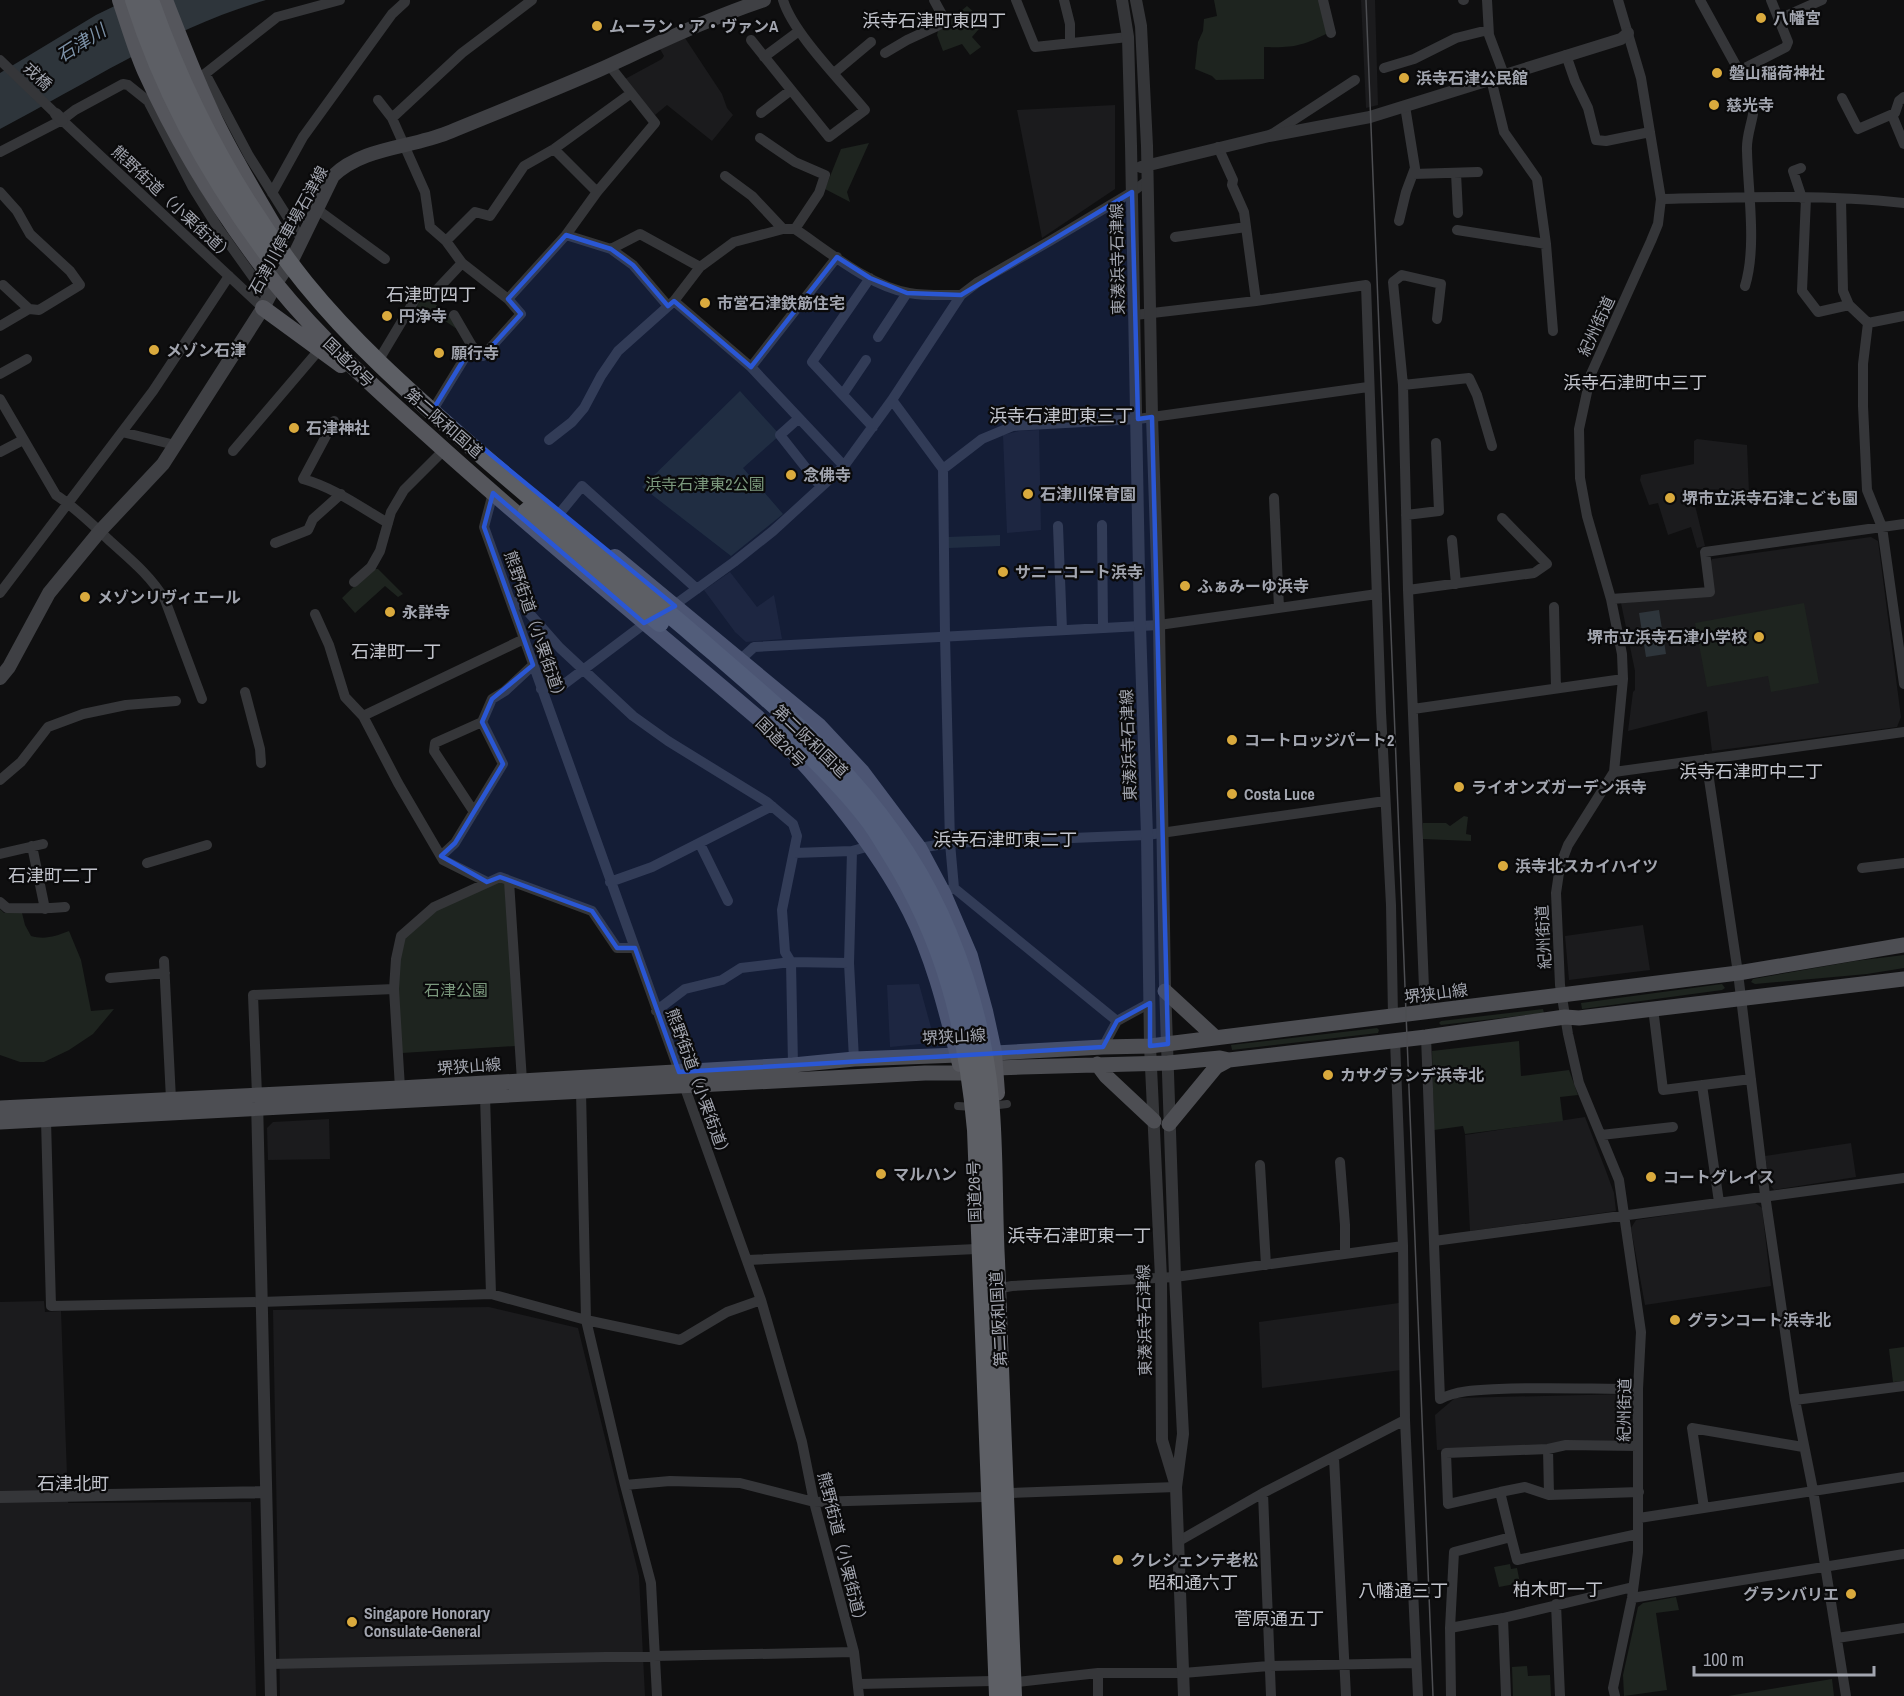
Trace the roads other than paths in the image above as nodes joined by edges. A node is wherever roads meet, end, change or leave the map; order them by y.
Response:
1 (120, 0) edge
2 (134, 0) edge
3 (150, 0) edge
4 (165, 0) edge
5 (340, 0) edge
6 (405, 0) edge
7 (532, 0) edge
8 (764, 0) edge
9 (783, 0) edge
10 (934, 0) edge
11 (1016, 0) edge
12 (1064, 0) edge
13 (1122, 0) edge
14 (1136, 0) edge
15 (1323, 0) edge
16 (1487, 0) edge
17 (1618, 0) edge
18 (1700, 0) edge
19 (1771, 0) edge
20 (1822, 0) edge
21 (1779, 19) junction
22 (1488, 30) junction
23 (799, 31) junction
24 (1331, 33) dead end
25 (1628, 33) junction
26 (1128, 37) junction
27 (751, 40) dead end
28 (871, 42) dead end
29 (1070, 43) junction
30 (885, 53) dead end
31 (1566, 55) junction
32 (764, 57) junction
33 (0, 60) edge
34 (609, 65) junction
35 (1384, 68) dead end
36 (834, 72) junction
37 (1504, 75) junction
38 (1491, 79) junction
39 (1355, 80) dead end
40 (791, 90) junction
41 (630, 94) junction
42 (1904, 97) edge
43 (1842, 98) dead end
44 (378, 100) dead end
45 (1405, 106) junction
46 (761, 113) dead end
47 (1753, 114) dead end
48 (1892, 115) junction
49 (59, 117) junction
50 (392, 118) junction
51 (1650, 132) junction
52 (1269, 136) junction
53 (760, 138) dead end
54 (1904, 144) edge
55 (405, 147) junction
56 (1218, 147) junction
57 (554, 149) junction
58 (0, 152) edge
59 (1148, 165) junction
60 (1801, 168) dead end
61 (1131, 170) junction
62 (1478, 172) dead end
63 (1456, 173) junction
64 (1413, 174) junction
65 (725, 176) dead end
66 (1147, 181) junction
67 (0, 192) edge
68 (272, 192) junction
69 (597, 192) junction
70 (1132, 192) junction
71 (1750, 197) junction
72 (1804, 198) junction
73 (1661, 199) junction
74 (1840, 199) junction
75 (1904, 203) edge
76 (318, 210) junction
77 (1458, 213) dead end
78 (1399, 221) dead end
79 (1246, 227) junction
80 (795, 228) junction
81 (783, 229) junction
82 (1457, 230) dead end
83 (566, 235) junction
84 (1175, 237) dead end
85 (302, 240) junction
86 (446, 242) junction
87 (1546, 244) junction
88 (611, 249) junction
89 (837, 257) junction
90 (293, 258) junction
91 (385, 259) dead end
92 (462, 263) junction
93 (699, 267) junction
94 (248, 270) junction
95 (229, 276) junction
96 (870, 279) junction
97 (3, 285) dead end
98 (1745, 286) dead end
99 (420, 291) dead end
100 (907, 292) junction
101 (961, 296) junction
102 (269, 297) junction
103 (430, 297) dead end
104 (508, 299) junction
105 (1256, 301) junction
106 (671, 304) junction
107 (1849, 305) junction
108 (28, 309) junction
109 (1149, 314) junction
110 (454, 315) dead end
111 (1134, 315) junction
112 (1904, 316) edge
113 (1437, 319) dead end
114 (1869, 323) junction
115 (0, 326) edge
116 (1553, 331) dead end
117 (878, 337) dead end
118 (472, 346) junction
119 (319, 350) junction
120 (380, 358) junction
121 (27, 359) dead end
122 (866, 360) dead end
123 (751, 367) junction
124 (0, 374) edge
125 (1403, 385) junction
126 (1368, 387) junction
127 (379, 391) junction
128 (843, 394) junction
129 (0, 399) edge
130 (892, 400) junction
131 (434, 408) junction
132 (1152, 417) junction
133 (798, 418) junction
134 (1138, 419) junction
135 (334, 421) dead end
136 (873, 427) junction
137 (122, 432) junction
138 (23, 440) junction
139 (549, 440) dead end
140 (1436, 443) dead end
141 (175, 445) junction
142 (1492, 446) dead end
143 (444, 450) junction
144 (234, 451) dead end
145 (0, 452) edge
146 (844, 466) junction
147 (943, 469) junction
148 (821, 487) junction
149 (493, 493) junction
150 (341, 494) junction
151 (1274, 498) dead end
152 (69, 503) junction
153 (560, 513) junction
154 (1406, 514) junction
155 (1502, 518) dead end
156 (388, 524) junction
157 (1904, 524) edge
158 (1102, 525) dead end
159 (1058, 526) dead end
160 (1882, 527) junction
161 (100, 531) junction
162 (1452, 540) dead end
163 (275, 543) dead end
164 (354, 582) dead end
165 (1456, 584) junction
166 (697, 589) junction
167 (1408, 590) junction
168 (0, 593) edge
169 (1377, 594) junction
170 (1611, 599) junction
171 (511, 601) junction
172 (675, 606) junction
173 (1554, 607) dead end
174 (1279, 608) junction
175 (315, 614) dead end
176 (644, 623) junction
177 (1159, 625) junction
178 (1140, 626) junction
179 (1103, 628) junction
180 (1900, 629) edge
181 (1062, 630) junction
182 (945, 635) junction
183 (524, 639) junction
184 (740, 660) junction
185 (533, 665) junction
186 (584, 670) junction
187 (0, 678) edge
188 (1623, 679) junction
189 (1904, 684) edge
190 (1556, 688) junction
191 (541, 689) junction
192 (245, 692) dead end
193 (201, 699) dead end
194 (176, 701) dead end
195 (1413, 709) junction
196 (363, 716) junction
197 (482, 722) junction
198 (1904, 732) edge
199 (1706, 759) junction
200 (261, 763) dead end
201 (1614, 772) junction
202 (0, 780) edge
203 (1385, 801) junction
204 (771, 806) junction
205 (474, 812) junction
206 (1161, 832) junction
207 (1147, 835) junction
208 (950, 843) junction
209 (700, 844) junction
210 (207, 845) dead end
211 (870, 846) junction
212 (919, 848) junction
213 (852, 851) junction
214 (794, 853) junction
215 (0, 854) edge
216 (441, 856) junction
217 (147, 863) dead end
218 (1904, 863) edge
219 (1862, 868) dead end
220 (509, 881) junction
221 (487, 882) junction
222 (610, 882) junction
223 (949, 890) junction
224 (728, 901) dead end
225 (0, 902) edge
226 (65, 907) dead end
227 (45, 909) junction
228 (1904, 945) edge
229 (635, 948) junction
230 (164, 962) dead end
231 (791, 962) junction
232 (849, 963) junction
233 (165, 973) junction
234 (1738, 974) junction
235 (110, 978) dead end
236 (1904, 979) edge
237 (394, 989) junction
238 (1165, 991) junction
239 (1562, 996) junction
240 (1740, 997) junction
241 (1150, 1003) junction
242 (1653, 1008) junction
243 (656, 1011) junction
244 (1425, 1013) junction
245 (1393, 1017) junction
246 (1566, 1017) junction
247 (1117, 1020) junction
248 (1426, 1037) junction
249 (1216, 1038) junction
250 (1395, 1040) junction
251 (1168, 1044) junction
252 (1150, 1046) junction
253 (1103, 1047) junction
254 (958, 1055) junction
255 (854, 1059) junction
256 (995, 1060) junction
257 (1229, 1060) junction
258 (1160, 1063) junction
259 (1097, 1064) junction
260 (793, 1065) junction
261 (963, 1073) junction
262 (681, 1079) junction
263 (1751, 1079) junction
264 (522, 1081) junction
265 (1702, 1085) junction
266 (400, 1088) junction
267 (581, 1091) junction
268 (485, 1096) junction
269 (171, 1099) junction
270 (257, 1103) junction
271 (1007, 1104) dead end
272 (958, 1106) dead end
273 (0, 1108) edge
274 (46, 1120) junction
275 (0, 1122) edge
276 (1161, 1123) junction
277 (1673, 1127) dead end
278 (1601, 1135) junction
279 (1340, 1162) dead end
280 (1260, 1165) dead end
281 (1904, 1178) edge
282 (1765, 1195) junction
283 (1719, 1202) junction
284 (1626, 1216) junction
285 (1434, 1241) junction
286 (1403, 1246) junction
287 (976, 1249) junction
288 (1345, 1254) junction
289 (748, 1260) junction
290 (1266, 1265) junction
291 (1175, 1277) junction
292 (1161, 1278) junction
293 (1001, 1288) junction
294 (491, 1294) junction
295 (761, 1300) junction
296 (261, 1302) junction
297 (586, 1320) junction
298 (1904, 1386) edge
299 (1638, 1389) junction
300 (1795, 1400) junction
301 (1405, 1420) junction
302 (1638, 1446) junction
303 (1803, 1447) junction
304 (1548, 1449) junction
305 (1334, 1458) junction
306 (1904, 1477) edge
307 (625, 1485) junction
308 (1176, 1486) junction
309 (1813, 1490) junction
310 (265, 1492) junction
311 (1500, 1492) junction
312 (1639, 1492) junction
313 (1011, 1493) junction
314 (1263, 1493) junction
315 (1549, 1495) junction
316 (0, 1497) edge
317 (984, 1497) junction
318 (814, 1502) junction
319 (1704, 1508) junction
320 (1639, 1518) junction
321 (1638, 1534) junction
322 (1511, 1537) junction
323 (1179, 1541) junction
324 (1904, 1554) edge
325 (1825, 1566) junction
326 (1632, 1592) junction
327 (1556, 1605) junction
328 (1503, 1618) junction
329 (1450, 1628) junction
330 (1904, 1628) edge
331 (1837, 1638) junction
332 (854, 1652) junction
333 (655, 1655) junction
334 (1416, 1663) junction
335 (270, 1664) junction
336 (1345, 1665) junction
337 (1269, 1666) junction
338 (1098, 1673) junction
339 (1183, 1673) junction
340 (859, 1684) junction
341 (995, 1691) edge
342 (1016, 1691) edge
343 (271, 1696) edge
344 (657, 1696) edge
345 (859, 1696) edge
346 (1098, 1696) edge
347 (1184, 1696) edge
348 (1271, 1696) edge
349 (1346, 1696) edge
350 (1418, 1696) edge
351 (1451, 1696) edge
352 (1506, 1696) edge
353 (1560, 1696) edge
354 (1615, 1696) edge
355 (1846, 1696) edge

1 - 102 highway, 国道26号
2 - 341 highway, 第二阪和国道, bridge
3 - 342 highway, 第二阪和国道, bridge
4 - 90 highway, 国道26号
5 - 68 street
6 - 68 street
7 - 50 street
8 - 34 main road, 石津川停車場石津線
9 - 23 street
10 - 30 street
11 - 29 street
12 - 29 street
13 - 26 street, 東湊浜寺石津線
14 - 59 street, 東湊浜寺石津線
15 - 24 street
16 - 22 street
17 - 25 street, 紀州街道
18 - 21 street
19 - 21 street
20 - 21 street
22 - 35 street
22 - 37 street
23 - 32 street
23 - 36 street
25 - 31 street
25 - 51 street, 紀州街道
26 - 29 street
26 - 61 street, 東湊浜寺石津線
27 - 32 street
28 - 36 street
31 - 37 street
31 - 51 street
32 - 40 street
33 - 49 street, 戎橋
34 - 41 street
34 - 55 main road, 石津川停車場石津線
36 - 40 street
37 - 38 street
38 - 45 street
38 - 87 street
39 - 52 street
40 - 46 street
41 - 57 street
41 - 69 street
42 - 48 street
43 - 48 street
44 - 50 street
45 - 52 street
45 - 64 street
47 - 71 street
48 - 54 street
49 - 58 street
49 - 94 street
49 - 95 street, 熊野街道（小栗街道）
50 - 55 street
51 - 73 street, 紀州街道
52 - 56 street
53 - 80 street
55 - 76 main road, 石津川停車場石津線
55 - 86 street
56 - 59 street
56 - 79 street
57 - 69 street
57 - 86 street
59 - 61 street
59 - 66 street, 東湊浜寺石津線
60 - 72 street
61 - 70 street, 東湊浜寺石津線
62 - 63 street
63 - 64 street
63 - 77 street
64 - 78 street
65 - 81 street
66 - 70 street
66 - 109 street, 東湊浜寺石津線
67 - 108 street
68 - 85 street
69 - 83 street
70 - 101 street
70 - 111 street, 東湊浜寺石津線
71 - 72 street
71 - 73 street
71 - 98 street
72 - 74 street
72 - 107 street
73 - 170 street, 紀州街道
74 - 75 street
74 - 107 street
76 - 85 main road, 石津川停車場石津線
76 - 91 street
79 - 84 street
79 - 105 street
80 - 81 street
80 - 89 street
81 - 93 street
82 - 87 street
83 - 88 street
83 - 104 street
85 - 90 main road, 石津川停車場石津線
86 - 92 street
87 - 116 street
88 - 93 street
88 - 106 street
89 - 96 street
89 - 123 street
90 - 102 main road, 石津川停車場石津線
90 - 120 highway, 国道26号
92 - 103 street
92 - 104 street
93 - 106 street
94 - 102 street
94 - 102 street
95 - 102 street, 熊野街道（小栗街道）
95 - 137 street
96 - 100 street
96 - 128 street
97 - 108 street
99 - 120 street
100 - 101 street
100 - 117 street
101 - 130 street
102 - 119 highway
102 - 127 highway, 国道26号
102 - 141 main road, 石津川停車場石津線
104 - 118 street
105 - 109 street
105 - 126 street
106 - 123 street
106 - 139 street
107 - 114 street
108 - 115 street
109 - 111 street
109 - 132 street, 東湊浜寺石津線
110 - 118 street
111 - 134 street, 東湊浜寺石津線
112 - 114 street
113 - 125 street
114 - 160 street
118 - 131 street
119 - 127 highway
119 - 144 street
120 - 131 highway, 国道26号
121 - 124 street
122 - 128 street
123 - 133 street
125 - 142 street
125 - 154 street
126 - 132 street
126 - 169 street
127 - 143 highway, 国道26号
128 - 136 street
129 - 138 street
130 - 136 street
130 - 147 street
131 - 153 highway, 国道26号
132 - 134 street
132 - 177 street, 東湊浜寺石津線
133 - 146 street
133 - 148 street
134 - 147 street
134 - 178 street, 東湊浜寺石津線
135 - 150 street
136 - 146 street
137 - 141 street
137 - 152 street
138 - 145 street
138 - 152 street
140 - 154 street
141 - 161 main road, 石津川停車場石津線
143 - 149 highway, 国道26号
143 - 156 street
146 - 148 street
147 - 182 street
148 - 166 street
149 - 171 street, 熊野街道（小栗街道）
149 - 176 highway, 国道26号
150 - 156 street
150 - 163 street
151 - 174 street
152 - 161 street
152 - 168 street
153 - 166 street
153 - 172 highway, 国道26号
154 - 167 street
155 - 165 street
156 - 164 street
157 - 160 street
158 - 179 street
159 - 181 street
160 - 170 street
160 - 180 street
161 - 187 main road, 石津川停車場石津線
161 - 193 street
162 - 165 street
165 - 167 street
166 - 172 street
167 - 195 street
169 - 174 street
169 - 203 street
170 - 188 street, 紀州街道
171 - 183 street, 熊野街道（小栗街道）
171 - 186 street
172 - 176 street
172 - 184 highway, 国道26号
173 - 190 street
174 - 177 street
175 - 196 street
176 - 186 street
176 - 211 highway, 国道26号
177 - 178 street
177 - 206 street, 東湊浜寺石津線
178 - 179 street
178 - 207 street, 東湊浜寺石津線
179 - 181 street
180 - 189 street
181 - 182 street
182 - 184 street
182 - 208 street
183 - 185 street, 熊野街道（小栗街道）
183 - 196 street
184 - 212 highway, 国道26号
185 - 191 street, 熊野街道（小栗街道）
185 - 197 street
186 - 191 street
186 - 204 street
188 - 190 street
188 - 201 street, 紀州街道
190 - 195 street
191 - 222 street, 熊野街道（小栗街道）
192 - 200 street
194 - 202 street
195 - 244 street
196 - 216 street
197 - 205 street
197 - 205 street
198 - 199 street
199 - 201 street
199 - 234 street
201 - 239 street, 紀州街道
203 - 206 street
203 - 245 street
204 - 209 street
204 - 214 street
205 - 216 street
206 - 207 street
206 - 238 street, 東湊浜寺石津線
207 - 208 street
207 - 241 street, 東湊浜寺石津線
208 - 212 street
208 - 223 street
209 - 222 street
209 - 224 street
210 - 217 street
211 - 213 street
211 - 254 highway, 国道26号
212 - 223 highway, 国道26号
213 - 214 street
213 - 232 street
214 - 231 street
215 - 227 street
216 - 221 street
218 - 219 street
220 - 221 street
220 - 229 street
220 - 264 street
221 - 237 street
222 - 229 street, 熊野街道（小栗街道）
223 - 247 street
223 - 256 highway, 国道26号
225 - 227 street
226 - 227 street
228 - 234 main road, 堺狭山線
229 - 243 street, 熊野街道（小栗街道）
230 - 233 street
231 - 232 street
231 - 243 street
231 - 260 street
232 - 255 street
233 - 235 street
233 - 269 street
234 - 239 main road, 堺狭山線
234 - 240 street
236 - 240 main road, 堺狭山線
237 - 266 street
237 - 270 street
238 - 249 main road
238 - 251 street, 東湊浜寺石津線
239 - 244 main road, 堺狭山線
239 - 246 street, 紀州街道
240 - 242 main road, 堺狭山線
240 - 263 street
241 - 247 street
241 - 252 street, 東湊浜寺石津線
242 - 246 main road, 堺狭山線
242 - 265 street
243 - 262 street, 熊野街道（小栗街道）
244 - 245 main road, 堺狭山線
245 - 249 main road, 堺狭山線
246 - 248 main road, 堺狭山線
246 - 278 street, 紀州街道
247 - 253 street
248 - 250 main road, 堺狭山線
248 - 285 street
249 - 251 main road, 堺狭山線
250 - 257 main road, 堺狭山線
250 - 286 street
251 - 252 main road, 堺狭山線
251 - 258 street, 東湊浜寺石津線
252 - 253 main road, 堺狭山線
252 - 258 street, 東湊浜寺石津線
253 - 256 main road, 堺狭山線
254 - 255 main road, 堺狭山線
254 - 256 main road, 堺狭山線
254 - 261 highway, 国道26号
255 - 260 main road, 堺狭山線
256 - 259 main road, 堺狭山線
256 - 261 main road, 堺狭山線
256 - 293 highway, 国道26号
257 - 258 main road, 堺狭山線
257 - 276 main road
258 - 259 main road, 堺狭山線
258 - 276 street, 東湊浜寺石津線
259 - 276 main road
260 - 262 main road, 堺狭山線
261 - 262 main road, 堺狭山線
261 - 287 highway, 国道26号
262 - 264 main road, 堺狭山線
262 - 267 main road, 堺狭山線
262 - 289 street, 熊野街道（小栗街道）
263 - 265 street
263 - 282 street
264 - 266 main road, 堺狭山線
265 - 283 street
266 - 270 main road, 堺狭山線
267 - 268 main road, 堺狭山線
267 - 297 street
268 - 270 main road, 堺狭山線
268 - 294 street
269 - 270 main road, 堺狭山線
269 - 273 main road, 堺狭山線
270 - 274 main road, 堺狭山線
270 - 296 street
271 - 272 street, bridge
274 - 275 main road, 堺狭山線
274 - 296 street
276 - 291 street, 東湊浜寺石津線
276 - 292 street, 東湊浜寺石津線
277 - 278 street
278 - 284 street, 紀州街道
279 - 288 street
280 - 290 street
281 - 282 street
282 - 283 street
282 - 300 street
283 - 284 street
284 - 285 street
284 - 299 street, 紀州街道
285 - 299 street
286 - 288 street
286 - 301 street
287 - 289 street
287 - 317 highway, 国道26号
288 - 290 street
289 - 295 street, 熊野街道（小栗街道）
290 - 291 street
291 - 292 street
291 - 308 street, 東湊浜寺石津線
292 - 293 street
292 - 308 street, 東湊浜寺石津線
293 - 313 highway, 国道26号
294 - 296 street
294 - 297 street
295 - 297 street
295 - 318 street, 熊野街道（小栗街道）
296 - 310 street
297 - 307 street
298 - 300 street
299 - 302 street, 紀州街道
300 - 303 street
301 - 305 street
301 - 334 street
302 - 304 street
302 - 312 street, 紀州街道
303 - 309 street
303 - 319 street
304 - 311 street
304 - 315 street
305 - 314 street
305 - 336 street
306 - 309 street
307 - 318 street
307 - 333 street
308 - 313 street
308 - 323 street, 東湊浜寺石津線
309 - 319 street
309 - 325 street
310 - 316 street
310 - 335 street
311 - 315 street
311 - 322 street
312 - 315 street
312 - 320 street, 紀州街道
313 - 342 highway, 国道26号
314 - 323 street
314 - 337 street
317 - 318 street
317 - 341 highway, 国道26号
318 - 332 street, 熊野街道（小栗街道）
319 - 320 street
320 - 321 street, 紀州街道
321 - 322 street
321 - 326 street, 紀州街道
322 - 329 street
323 - 339 street, 東湊浜寺石津線
324 - 325 street
325 - 326 street
325 - 331 street
326 - 327 street
326 - 354 street, 紀州街道
327 - 328 street
327 - 353 street
328 - 329 street
328 - 352 street
329 - 351 street
330 - 331 street
331 - 355 street
332 - 333 street
332 - 340 street, 熊野街道（小栗街道）
333 - 335 street
333 - 344 street
334 - 336 street
334 - 350 street
335 - 343 street
336 - 337 street
336 - 349 street
337 - 339 street
337 - 348 street
338 - 339 street
338 - 342 street
338 - 346 street
339 - 347 street, 東湊浜寺石津線
340 - 341 street
340 - 345 street, 熊野街道（小栗街道）

